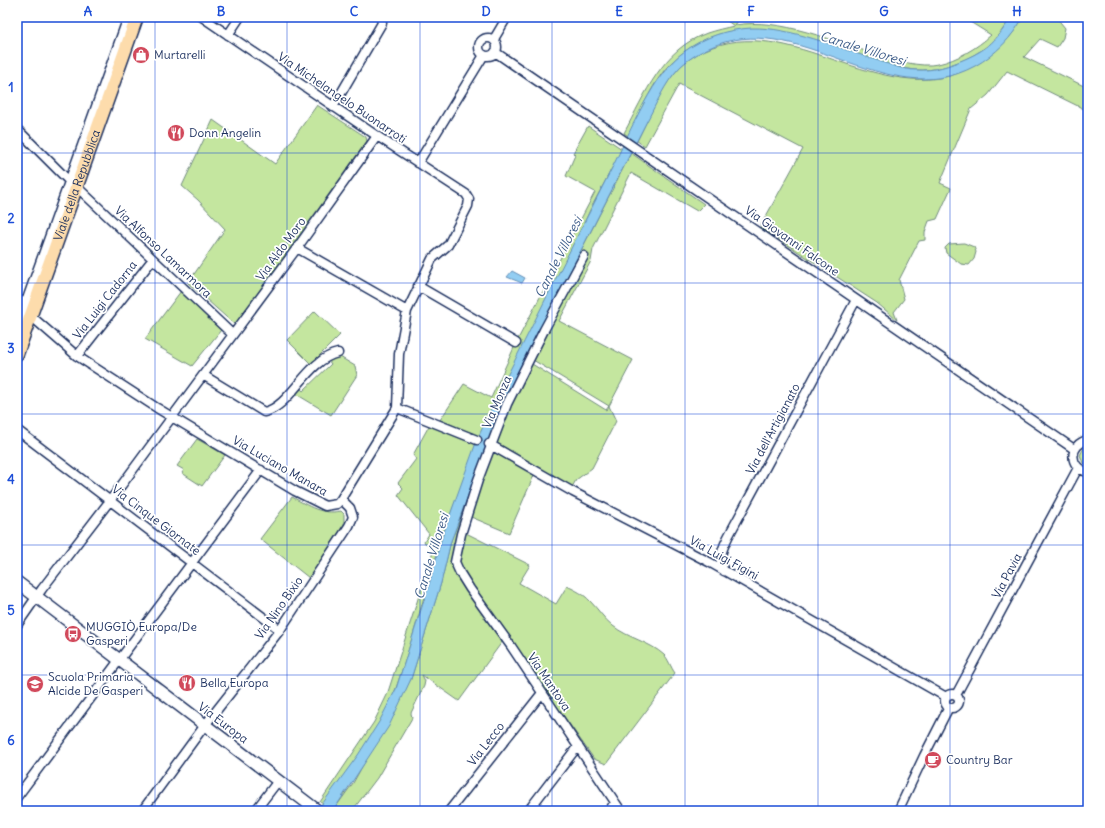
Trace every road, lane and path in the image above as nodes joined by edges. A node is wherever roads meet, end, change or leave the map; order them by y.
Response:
1 (128, 17) edge
2 (137, 17) edge
3 (202, 17) edge
4 (240, 17) edge
5 (507, 17) edge
6 (382, 18) edge
7 (228, 35) junction
8 (494, 39) junction
9 (495, 52) junction
10 (484, 56) junction
11 (333, 107) junction
12 (17, 129) edge
13 (377, 136) junction
14 (418, 163) junction
15 (73, 184) junction
16 (469, 199) joint
17 (297, 248) junction
18 (584, 256) dead end
19 (153, 259) junction
20 (418, 286) junction
21 (17, 299) edge
22 (856, 300) junction
23 (25, 303) junction
24 (407, 311) junction
25 (31, 316) junction
26 (17, 327) edge
27 (232, 334) junction
28 (516, 343) dead end
29 (338, 353) dead end
30 (17, 354) edge
31 (77, 356) junction
32 (203, 375) junction
33 (397, 408) junction
34 (172, 417) junction
35 (17, 430) edge
36 (477, 440) dead end
37 (1088, 440) edge
38 (490, 445) junction
39 (1074, 449) junction
40 (1078, 468) junction
41 (261, 470) junction
42 (1088, 472) edge
43 (341, 500) junction
44 (110, 501) junction
45 (191, 562) junction
46 (457, 567) joint
47 (724, 571) junction
48 (17, 582) edge
49 (36, 597) junction
50 (17, 625) edge
51 (280, 630) junction
52 (119, 660) junction
53 (542, 693) junction
54 (956, 695) junction
55 (946, 697) junction
56 (949, 708) junction
57 (205, 726) junction
58 (578, 746) junction
59 (278, 781) junction
60 (17, 797) edge
61 (615, 802) junction
62 (317, 810) edge
63 (142, 811) edge
64 (255, 811) edge
65 (449, 811) edge
66 (528, 811) edge
67 (609, 811) edge
68 (621, 811) edge
69 (898, 811) edge

1 - 15 street, Viale della Repubblica
2 - 15 main road, Viale della Repubblica
3 - 7 street, Via Michelangelo Buonarroti
4 - 7 street
5 - 8 street
6 - 11 street
7 - 11 street, Via Michelangelo Buonarroti
8 - 9 street
8 - 10 street
9 - 10 street
9 - 22 street, Via Giovanni Falcone
10 - 14 street
11 - 13 street, Via Michelangelo Buonarroti
12 - 15 street, Via Alfonso Lamarmora
13 - 14 street, Via Michelangelo Buonarroti
13 - 17 street, Via Aldo Moro
14 - 16 street, Via Michelangelo Buonarroti
15 - 19 street, Via Alfonso Lamarmora
15 - 23 street, Viale della Repubblica
15 - 25 main road, Viale della Repubblica
16 - 20 street, Via Luciano Manara
17 - 24 street
17 - 27 street, Via Aldo Moro
18 - 38 street, Via Monza
19 - 27 street, Via Alfonso Lamarmora
19 - 31 street, Via Luigi Cadorna
20 - 24 street, Via Luciano Manara
20 - 28 street
21 - 23 street
22 - 39 street, Via Giovanni Falcone
22 - 47 street, Via dell'Artigianato
23 - 26 street, Viale della Repubblica
24 - 33 street, Via Luciano Manara
25 - 30 main road, Viale della Repubblica
25 - 31 street, Via Luciano Manara
27 - 32 street, Via Aldo Moro
29 - 32 street
31 - 34 street, Via Luciano Manara
32 - 34 street, Via Aldo Moro
33 - 36 street
33 - 43 street, Via Luciano Manara
34 - 41 street, Via Luciano Manara
34 - 44 street, Via Aldo Moro
35 - 44 street, Via Cinque Giornate
37 - 39 street
38 - 46 street, Via Monza
38 - 47 street, Via Luigi Figini
39 - 40 street
40 - 42 street
40 - 54 street, Via Pavia
41 - 43 street, Via Luciano Manara
41 - 45 street
43 - 51 street, Via Nino Bixio
44 - 45 street, Via Cinque Giornate
44 - 49 street, Via Aldo Moro
45 - 51 street, Via Cinque Giornate
45 - 52 street
46 - 53 street, Via Mantova
47 - 55 street, Via Luigi Figini
48 - 49 street, Via Europa
49 - 50 street, Via Aldo Moro
49 - 52 street, Via Europa
51 - 57 street, Via Nino Bixio
52 - 57 street, Via Europa
52 - 60 street
53 - 58 street, Via Mantova
53 - 65 street, Via Lecco
54 - 55 street
54 - 56 street
55 - 56 street
56 - 69 street
57 - 59 street, Via Europa
57 - 63 street, Via Nino Bixio
58 - 61 street, Via Mantova
58 - 66 street
59 - 62 street, Via Europa
59 - 64 street
61 - 67 street
61 - 68 street, Via Mantova

